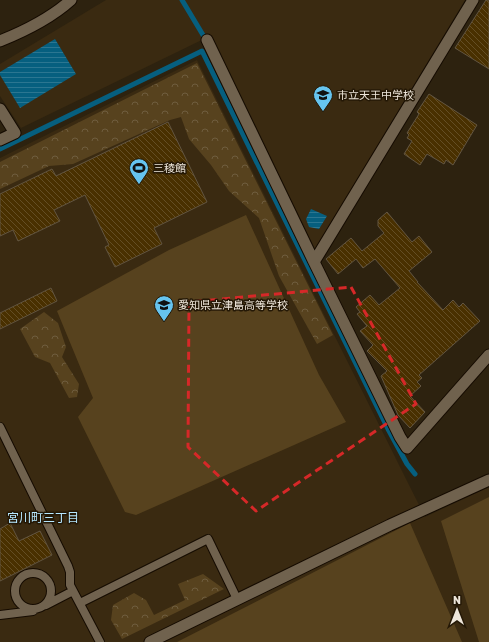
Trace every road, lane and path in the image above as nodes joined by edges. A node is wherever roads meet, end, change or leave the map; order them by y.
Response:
1 (72, 0) edge
2 (473, 0) edge
3 (207, 40) dead end
4 (0, 41) edge
5 (0, 109) edge
6 (0, 140) edge
7 (314, 262) junction
8 (489, 355) edge
9 (0, 427) edge
10 (489, 480) edge
11 (74, 591) junction
12 (237, 599) junction
13 (80, 603) junction
14 (42, 607) junction
15 (0, 615) edge
16 (100, 642) edge
17 (150, 642) edge

1 - 4 street
2 - 7 street
3 - 7 street
5 - 6 street
7 - 8 street
9 - 11 lane
10 - 12 street
11 - 13 lane
11 - 14 lane
12 - 13 lane
12 - 17 street
13 - 16 lane
14 - 14 lane
14 - 15 lane

